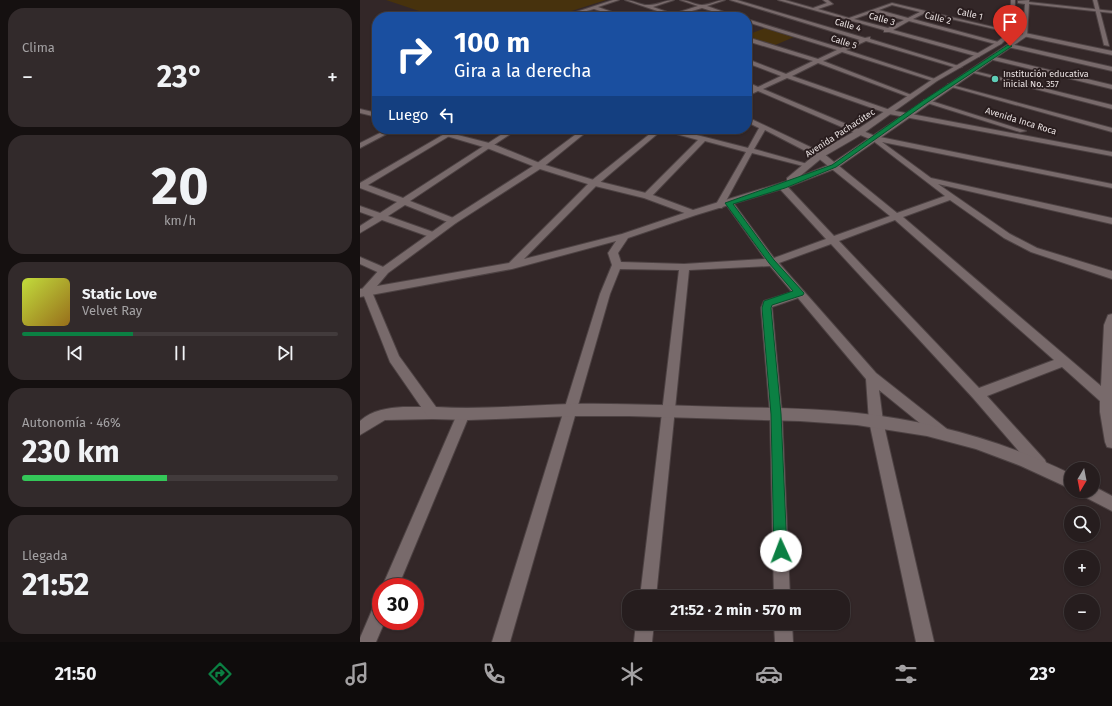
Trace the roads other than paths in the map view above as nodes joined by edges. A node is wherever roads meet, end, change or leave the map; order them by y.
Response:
1 (617, 0) edge
2 (627, 0) edge
3 (672, 0) edge
4 (682, 0) edge
5 (723, 0) edge
6 (732, 0) edge
7 (780, 0) edge
8 (825, 0) edge
9 (1095, 0) edge
10 (1013, 1) edge
11 (1027, 1) edge
12 (648, 6) junction
13 (701, 6) junction
14 (593, 7) junction
15 (814, 9) junction
16 (1097, 9) junction
17 (872, 10) junction
18 (925, 11) junction
19 (1112, 11) edge
20 (578, 12) edge
21 (608, 12) edge
22 (665, 12) edge
23 (682, 12) edge
24 (720, 12) edge
25 (791, 17) junction
26 (850, 19) junction
27 (909, 20) junction
28 (752, 22) edge
29 (766, 26) junction
30 (760, 29) dead end
31 (889, 30) junction
32 (1012, 32) junction
33 (1025, 35) junction
34 (866, 39) junction
35 (752, 41) edge
36 (999, 43) junction
37 (1010, 46) junction
38 (1109, 46) edge
39 (841, 50) junction
40 (1112, 53) edge
41 (979, 55) junction
42 (991, 58) junction
43 (818, 61) junction
44 (752, 63) edge
45 (959, 67) junction
46 (1112, 69) edge
47 (972, 71) junction
48 (786, 75) junction
49 (935, 80) junction
50 (950, 85) junction
51 (752, 86) edge
52 (1112, 87) edge
53 (758, 89) junction
54 (752, 92) edge
55 (911, 96) junction
56 (926, 101) junction
57 (1112, 107) edge
58 (360, 111) edge
59 (889, 112) junction
60 (372, 114) edge
61 (907, 116) junction
62 (752, 122) edge
63 (763, 127) junction
64 (1112, 130) edge
65 (858, 133) junction
66 (383, 134) edge
67 (444, 134) edge
68 (508, 134) edge
69 (581, 134) edge
70 (654, 134) edge
71 (684, 134) edge
72 (448, 135) junction
73 (872, 138) junction
74 (703, 139) junction
75 (360, 146) edge
76 (490, 146) junction
77 (1088, 149) junction
78 (751, 151) junction
79 (1112, 154) edge
80 (820, 155) junction
81 (807, 165) junction
82 (539, 166) junction
83 (834, 166) junction
84 (925, 178) junction
85 (594, 183) junction
86 (361, 186) edge
87 (782, 186) junction
88 (1112, 186) edge
89 (647, 196) junction
90 (952, 196) junction
91 (405, 201) junction
92 (724, 205) junction
93 (360, 209) edge
94 (693, 213) junction
95 (382, 216) junction
96 (896, 217) junction
97 (1112, 220) edge
98 (453, 221) junction
99 (360, 230) edge
100 (433, 235) junction
101 (625, 236) junction
102 (833, 239) junction
103 (360, 260) edge
104 (772, 262) junction
105 (617, 265) junction
106 (512, 266) junction
107 (684, 267) junction
108 (384, 271) junction
109 (1112, 275) edge
110 (364, 292) edge
111 (800, 293) junction
112 (1111, 323) edge
113 (1063, 362) junction
114 (872, 377) junction
115 (977, 394) junction
116 (1110, 401) edge
117 (571, 410) junction
118 (669, 411) junction
119 (433, 413) junction
120 (776, 414) junction
121 (463, 416) junction
122 (876, 421) junction
123 (360, 429) edge
124 (942, 433) junction
125 (1112, 442) edge
126 (1040, 465) junction
127 (1064, 478) edge
128 (1100, 498) edge
129 (1112, 504) edge
130 (394, 578) edge
131 (649, 590) edge
132 (782, 590) edge
133 (372, 630) edge
134 (645, 630) edge
135 (783, 630) edge
136 (367, 642) edge
137 (501, 642) edge
138 (643, 642) edge
139 (784, 642) edge
140 (925, 642) edge

1 - 14 street
2 - 12 street
3 - 12 street
4 - 13 street
5 - 13 street
6 - 25 street, Calle 4
7 - 15 street, Calle 3
8 - 15 street
9 - 16 street
10 - 11 street
10 - 32 street
11 - 16 street
11 - 33 street
12 - 22 street
13 - 23 street
13 - 24 street
14 - 20 street
14 - 21 street
15 - 25 street
15 - 26 street, Calle 3
16 - 19 street
16 - 38 street
17 - 18 street, Calle 1
17 - 26 street, Calle 1
17 - 27 street, Calle 2
18 - 27 street
18 - 32 street, Calle 1
25 - 29 street
25 - 34 street, Calle 4
26 - 31 street, Calle 3
27 - 31 street
27 - 36 street, Calle 2
28 - 29 street, Calle 5
29 - 30 street
29 - 39 street, Calle 5
31 - 34 street
31 - 41 street, Calle 3
32 - 36 street, Avenida Pachacútec
33 - 37 street, Avenida Pachacútec
33 - 38 street
33 - 40 street
34 - 39 street
34 - 45 street, Calle 4
35 - 43 street
36 - 41 street, Avenida Pachacútec
37 - 42 street, Avenida Pachacútec
37 - 46 street
39 - 43 street
39 - 49 street, Calle 5
41 - 45 street, Avenida Pachacútec
42 - 47 street, Avenida Pachacútec
42 - 52 street
43 - 48 street
43 - 55 street
44 - 48 street
45 - 49 street, Avenida Pachacútec
47 - 50 street, Avenida Pachacútec
47 - 57 street
48 - 53 street
48 - 59 street
49 - 55 street, Avenida Pachacútec
50 - 56 street, Avenida Pachacútec
50 - 64 street
51 - 53 street
53 - 54 street
53 - 65 street
55 - 59 street, Avenida Pachacútec
56 - 61 street, Avenida Pachacútec
56 - 77 street, Avenida Inca Roca
58 - 60 street
59 - 61 street
59 - 65 street, Avenida Pachacútec
61 - 73 street, Avenida Pachacútec
61 - 77 street
62 - 63 street
63 - 78 street
63 - 80 street
65 - 73 street
65 - 80 street, Avenida Pachacútec
66 - 75 street
67 - 72 street
68 - 76 street
69 - 82 street
70 - 85 street
71 - 74 street
72 - 76 street
72 - 86 street
73 - 83 street, Avenida Pachacútec
73 - 84 street
73 - 88 street
74 - 78 street
74 - 89 street
76 - 82 street
76 - 91 street
77 - 79 street, Avenida Inca Roca
78 - 81 street
78 - 92 street
80 - 81 street, Avenida Pachacútec
80 - 83 street
81 - 87 street, Avenida Pachacútec
82 - 85 street
82 - 98 street
83 - 87 street, Avenida Pachacútec
83 - 96 street
84 - 90 street
84 - 97 street
85 - 89 street
85 - 106 street
86 - 91 street
87 - 92 street
87 - 102 street
89 - 94 street
90 - 96 street
90 - 109 street
91 - 95 street
91 - 98 street
92 - 94 street
92 - 104 street
93 - 95 street
94 - 101 street
95 - 99 street
95 - 100 street
96 - 102 street
96 - 113 street
98 - 100 street
100 - 108 street
101 - 105 street
101 - 106 street
102 - 104 street
102 - 115 street
103 - 108 street
104 - 107 street
104 - 111 street
105 - 107 street
105 - 117 street
106 - 110 street
107 - 118 street
108 - 110 street
110 - 119 street
111 - 114 street
111 - 120 street
112 - 116 street
113 - 115 street
113 - 116 street
114 - 122 street
114 - 124 street
115 - 126 street
116 - 125 street
117 - 118 street
117 - 121 street
117 - 137 street
118 - 120 street
118 - 131 street
119 - 121 street
119 - 123 street
120 - 122 street
120 - 132 street
121 - 130 street
122 - 124 street
122 - 140 street
124 - 126 street
126 - 127 street
128 - 129 street
133 - 136 street
134 - 138 street
135 - 139 street

